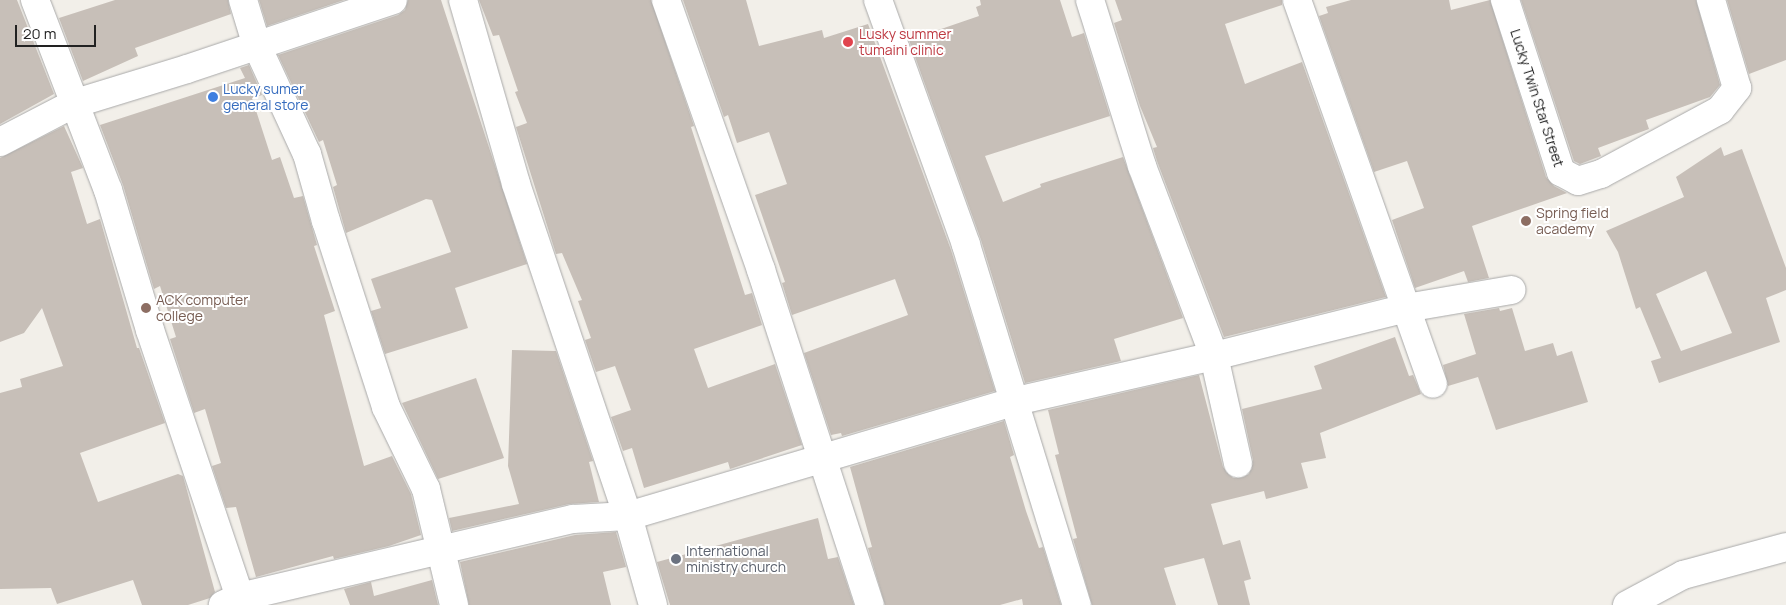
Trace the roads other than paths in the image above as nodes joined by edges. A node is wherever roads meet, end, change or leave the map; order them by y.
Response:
1 (35, 0) edge
2 (243, 0) edge
3 (393, 0) edge
4 (463, 0) edge
5 (666, 0) edge
6 (878, 0) edge
7 (1090, 0) edge
8 (1297, 0) edge
9 (1506, 0) edge
10 (1711, 0) edge
11 (257, 46) junction
12 (73, 104) junction
13 (0, 142) edge
14 (1511, 290) dead end
15 (1406, 308) junction
16 (1214, 356) junction
17 (1434, 384) dead end
18 (1016, 401) junction
19 (822, 459) junction
20 (1238, 462) dead end
21 (628, 516) junction
22 (1786, 548) edge
23 (442, 550) junction
24 (231, 601) edge
25 (454, 605) edge
26 (653, 605) edge
27 (870, 605) edge
28 (1077, 605) edge
29 (1627, 605) edge

1 - 12 street
2 - 11 street
3 - 11 street
4 - 21 street
5 - 19 street
6 - 18 street
7 - 16 street
8 - 15 street
9 - 10 street, Lucky Twin Star Street
11 - 12 street
11 - 23 street
12 - 13 street
12 - 24 street
14 - 15 street
15 - 16 street
15 - 17 street
16 - 18 street
16 - 20 street
18 - 19 street
18 - 28 street
19 - 21 street
19 - 27 street
21 - 23 street
21 - 26 street
22 - 29 street
23 - 24 street
23 - 25 street

